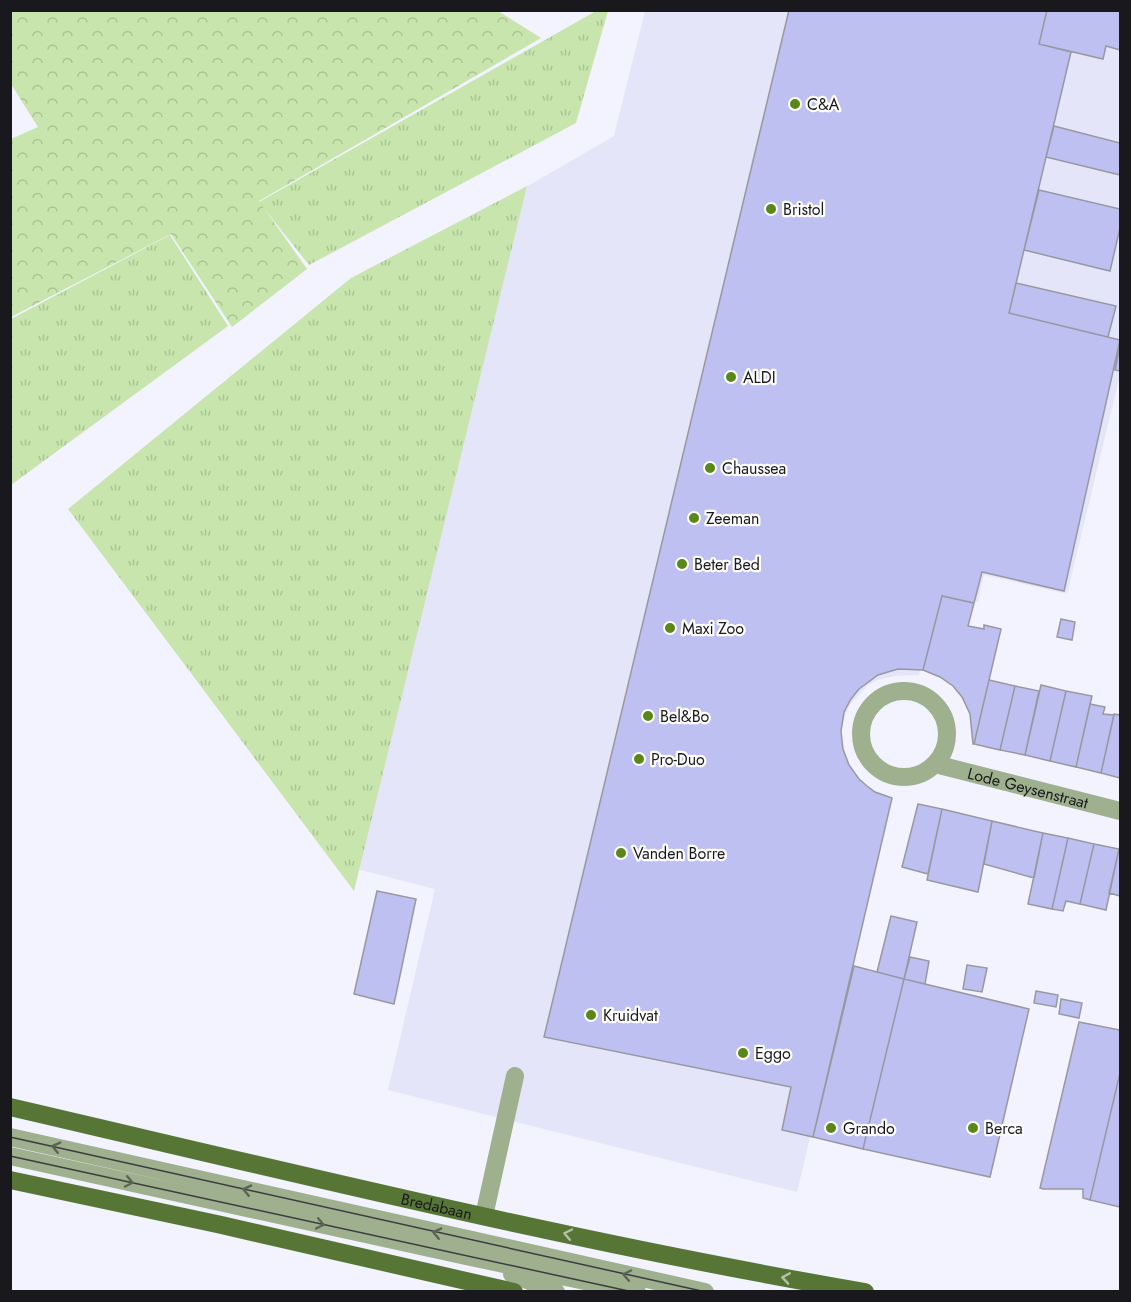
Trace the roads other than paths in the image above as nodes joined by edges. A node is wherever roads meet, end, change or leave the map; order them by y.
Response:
1 (936, 764) junction
2 (1120, 812) edge
3 (515, 1076) dead end
4 (10, 1107) edge
5 (10, 1137) edge
6 (10, 1156) edge
7 (10, 1180) edge
8 (484, 1216) junction
9 (466, 1256) junction
10 (514, 1292) edge
11 (556, 1292) edge
12 (637, 1292) edge
13 (705, 1292) edge
14 (864, 1292) edge

1 - 1 street
1 - 2 street, Lode Geysenstraat
3 - 8 street
4 - 8 main road, Bredabaan
13 -> 5 street
6 -> 9 street
7 - 10 main road
14 -> 8 main road, Bredabaan
9 - 11 street
9 - 12 street

